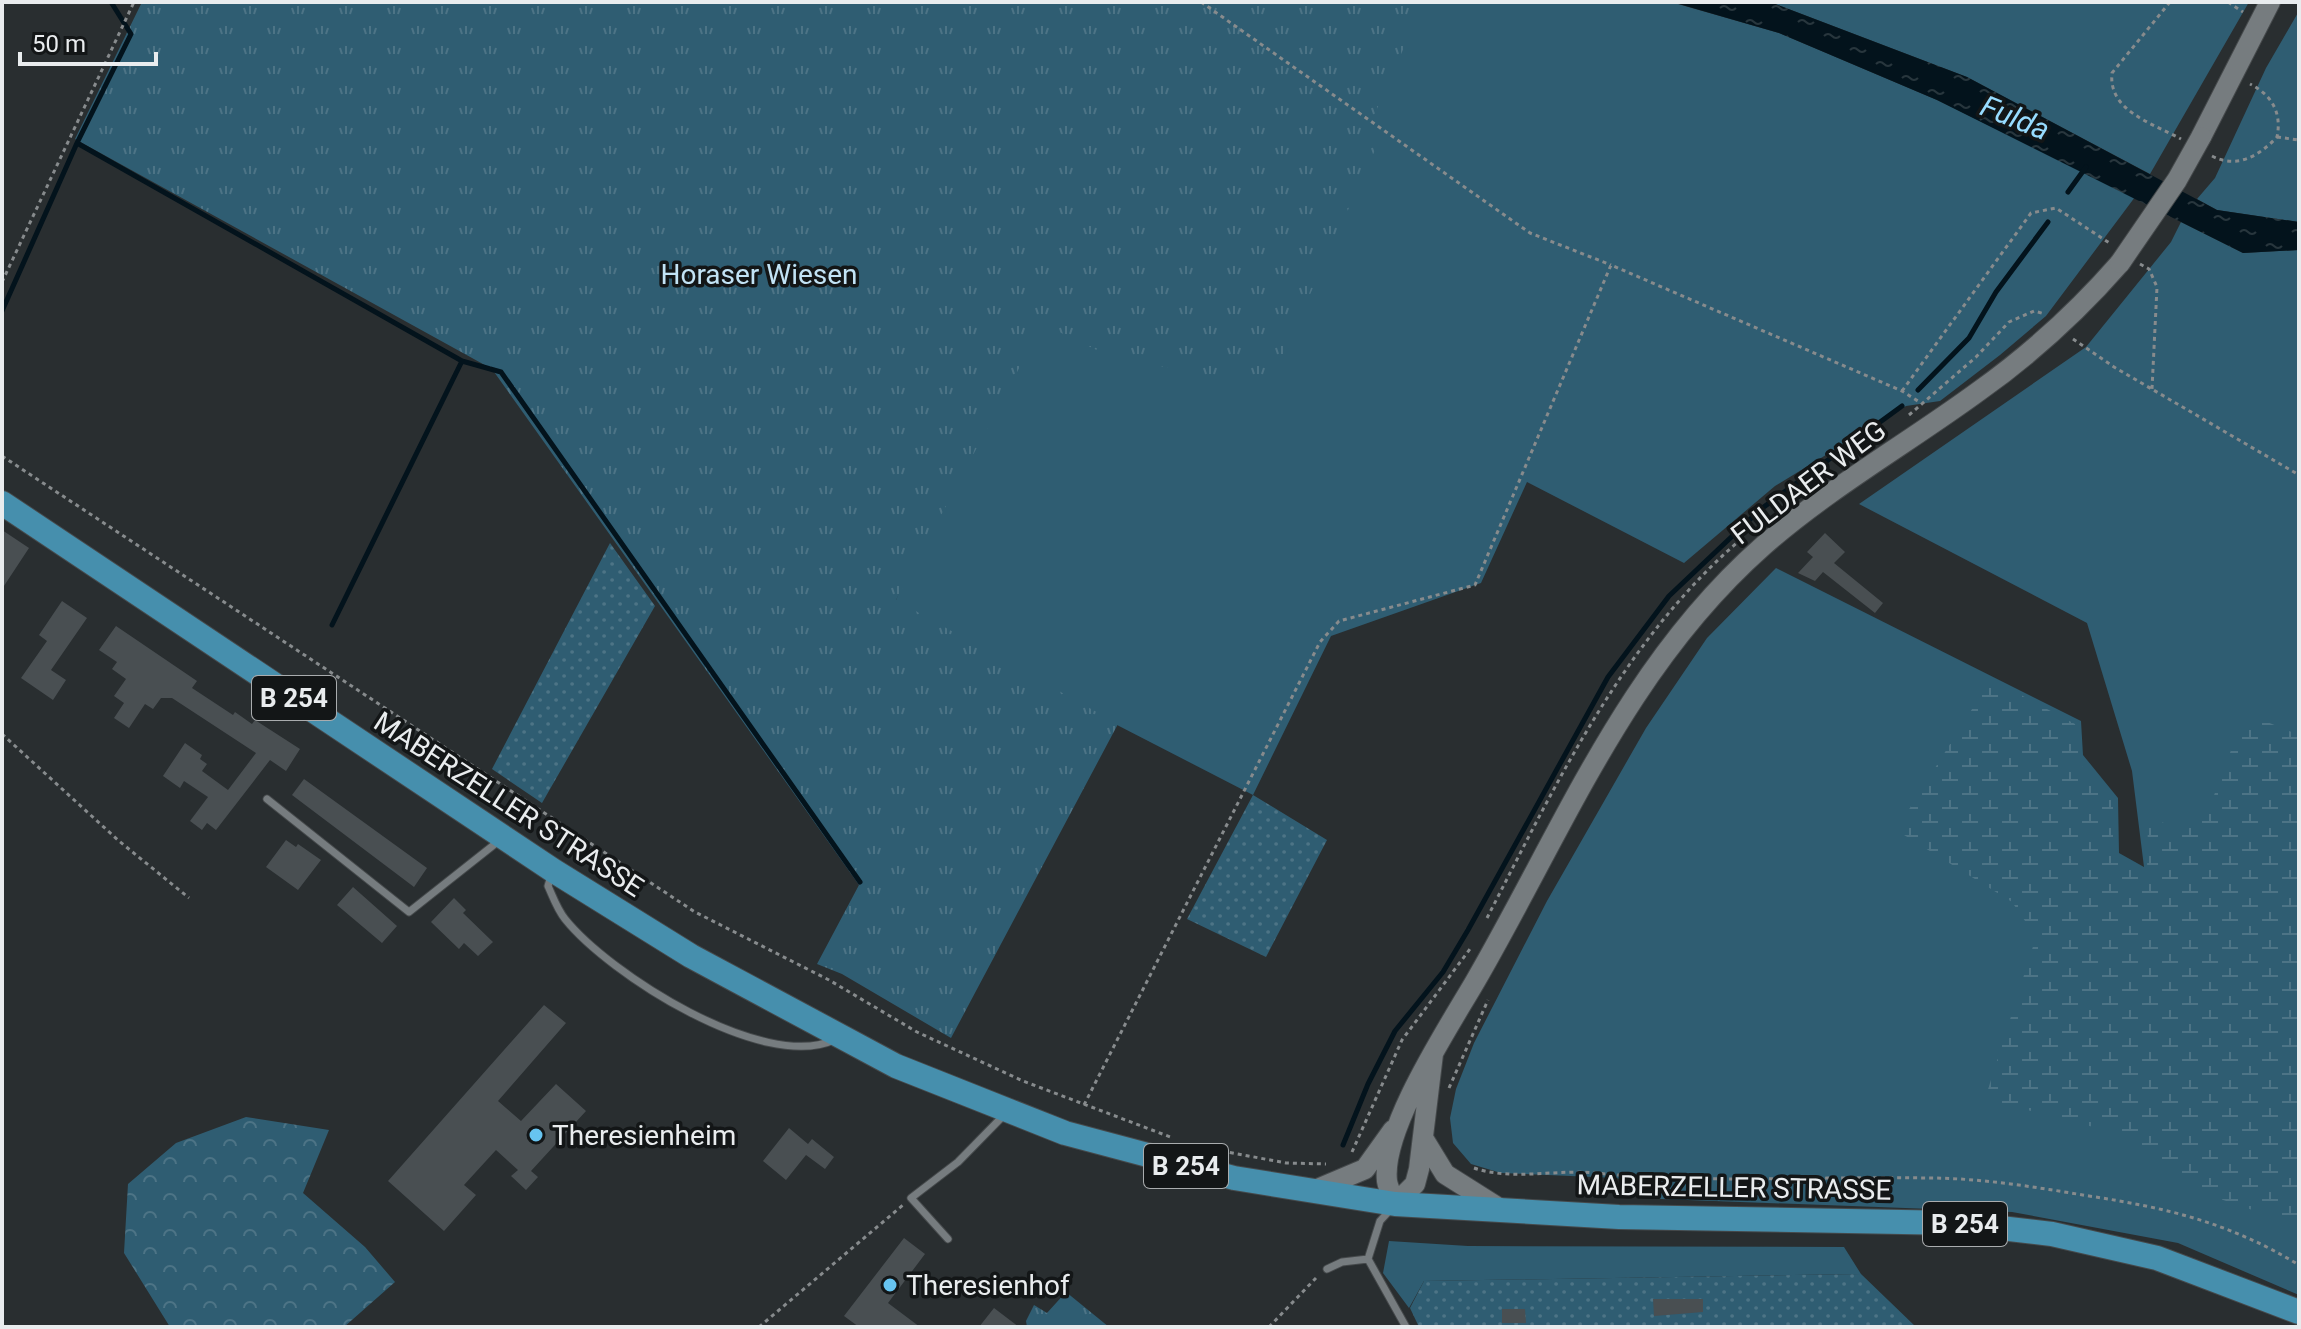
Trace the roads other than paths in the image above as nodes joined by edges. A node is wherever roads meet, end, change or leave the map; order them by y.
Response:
1 (2270, 2) edge
2 (2, 503) edge
3 (267, 799) dead end
4 (504, 837) junction
5 (554, 871) junction
6 (839, 1037) junction
7 (1433, 1054) junction
8 (1008, 1112) junction
9 (1400, 1120) junction
10 (1423, 1138) junction
11 (1310, 1192) junction
12 (1395, 1204) junction
13 (1502, 1210) junction
14 (948, 1239) dead end
15 (1368, 1259) junction
16 (1327, 1269) road end
17 (2299, 1312) edge
18 (1406, 1327) edge

1 - 7 main road, FULDAER WEG, bridge
2 - 4 main road, MABERZELLER STRASSE / B 254
3 - 4 lane
4 - 5 main road, MABERZELLER STRASSE / B 254
5 - 6 main road, MABERZELLER STRASSE / B 254
5 - 6 lane
6 - 8 main road, MABERZELLER STRASSE / B 254
7 - 9 main road, FULDAER WEG
7 - 10 main road, FULDAER WEG
8 - 11 main road, MABERZELLER STRASSE / B 254
8 - 14 lane
9 - 11 main road
9 - 12 main road, FULDAER WEG
10 - 12 main road, FULDAER WEG
10 - 13 main road
11 - 12 main road, MABERZELLER STRASSE / B 254
12 - 13 main road, MABERZELLER STRASSE / B 254
12 - 15 lane
13 - 17 main road, MABERZELLER STRASSE / B 254
15 - 16 lane
15 - 18 lane

